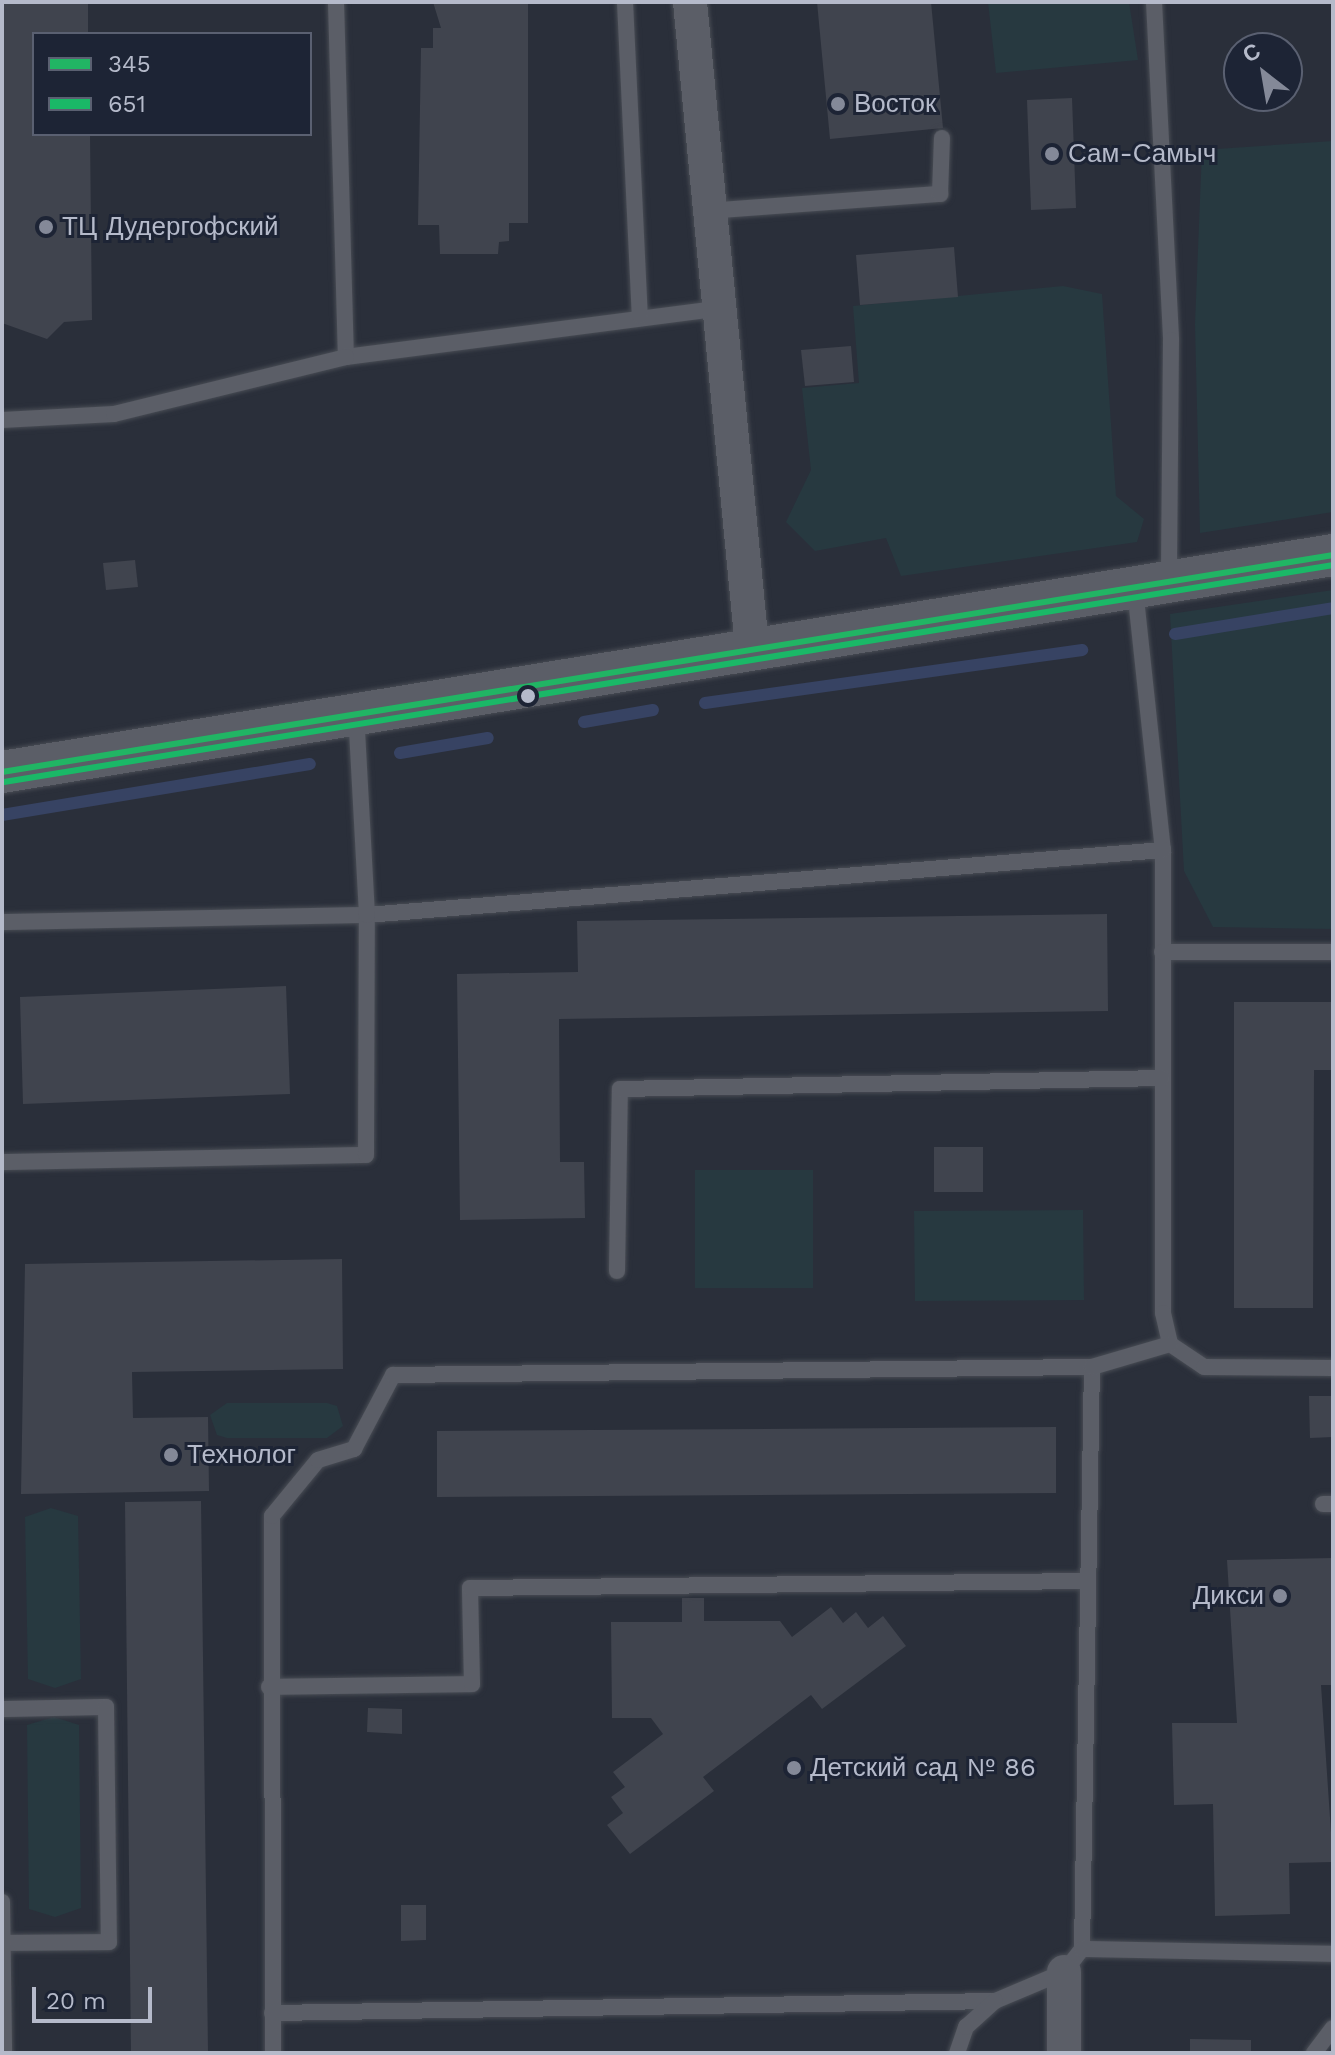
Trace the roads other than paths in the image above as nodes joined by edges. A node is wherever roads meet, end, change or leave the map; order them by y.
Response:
1 (336, 2) edge
2 (625, 2) edge
3 (690, 2) edge
4 (1154, 2) edge
5 (942, 138) dead end
6 (706, 212) junction
7 (714, 309) junction
8 (640, 316) junction
9 (346, 357) junction
10 (2, 420) edge
11 (1333, 555) edge
12 (1152, 580) junction
13 (752, 647) junction
14 (356, 715) junction
15 (2, 772) edge
16 (1163, 850) junction
17 (367, 915) junction
18 (2, 922) edge
19 (1162, 952) junction
20 (1333, 952) edge
21 (1162, 1078) junction
22 (2, 1162) edge
23 (617, 1271) dead end
24 (1170, 1344) junction
25 (1092, 1367) junction
26 (1333, 1368) edge
27 (1086, 1581) junction
28 (269, 1687) junction
29 (2, 1709) edge
30 (2, 1902) edge
31 (3, 1943) edge
32 (1333, 1954) edge
33 (1073, 1961) junction
34 (3, 1968) edge
35 (995, 2001) junction
36 (272, 2013) junction
37 (1333, 2028) edge
38 (4, 2053) edge
39 (273, 2053) edge
40 (957, 2053) edge
41 (1064, 2053) edge
42 (1314, 2053) edge

1 - 9 lane
2 - 8 lane
3 - 6 street
4 - 12 lane
5 - 6 lane
6 - 7 street
7 - 8 lane
7 - 13 street
8 - 9 lane
9 - 10 lane
11 - 12 street
12 - 13 street
12 - 16 lane
13 - 14 street
14 - 15 street
14 - 17 lane
16 - 17 lane
16 - 19 lane
17 - 18 lane
17 - 22 lane
19 - 20 lane
19 - 21 lane
21 - 23 lane
21 - 24 lane
24 - 25 lane
24 - 26 lane
25 - 27 lane
25 - 28 lane
27 - 28 lane
27 - 33 lane
28 - 36 lane
29 - 31 lane
30 - 31 lane
31 - 34 lane
32 - 33 lane
33 - 35 lane
33 - 41 street
34 - 38 lane
35 - 36 lane
35 - 40 lane
36 - 39 lane
37 - 42 lane

